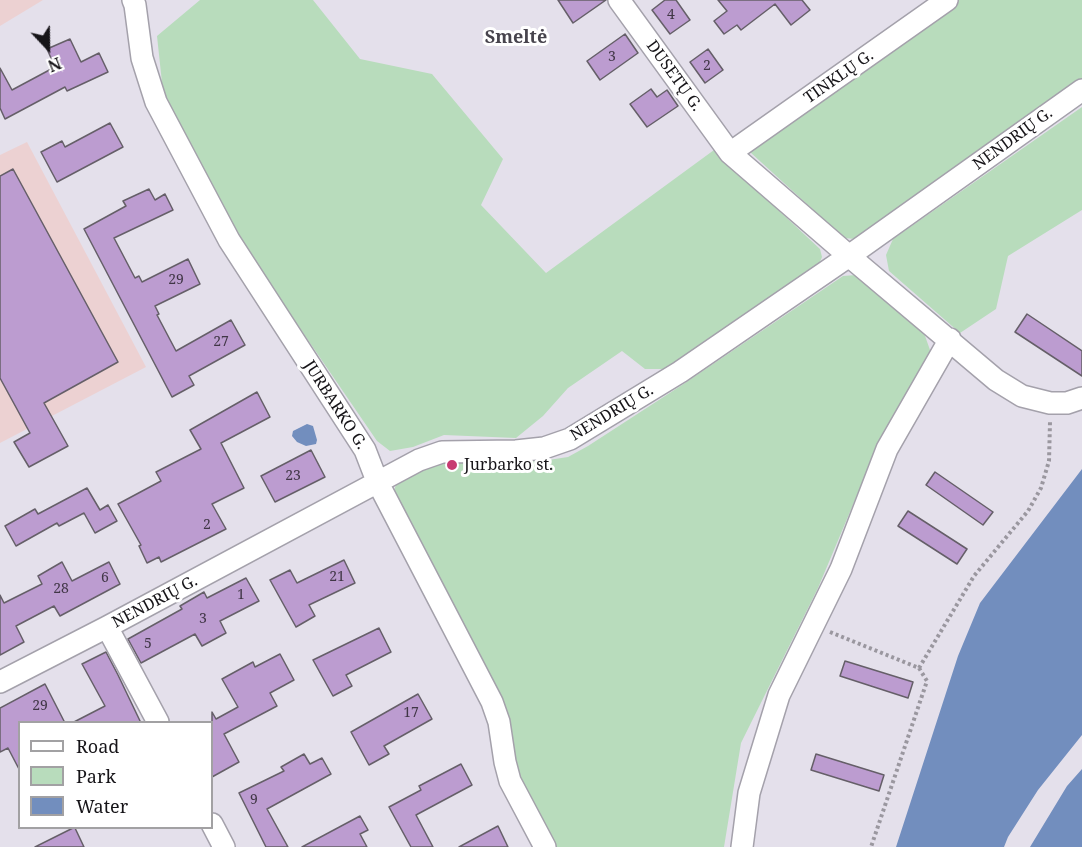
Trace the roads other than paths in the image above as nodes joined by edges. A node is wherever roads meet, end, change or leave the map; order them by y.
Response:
1 (618, 0) edge
2 (947, 0) edge
3 (136, 2) edge
4 (1082, 90) edge
5 (730, 153) junction
6 (849, 256) junction
7 (950, 339) junction
8 (1082, 398) edge
9 (377, 481) junction
10 (107, 627) junction
11 (0, 682) edge
12 (157, 721) edge
13 (213, 826) edge
14 (224, 847) edge
15 (545, 847) edge
16 (742, 847) edge

1 - 5 street, DUSETŲ G.
2 - 5 street, TINKLŲ G.
3 - 9 street, JURBARKO G.
4 - 6 street, NENDRIŲ G.
5 - 6 street, DUSETŲ G.
6 - 7 street, DUSETŲ G.
6 - 9 street, NENDRIŲ G.
7 - 8 street, DUSETŲ G.
7 - 16 street
9 - 10 street, NENDRIŲ G.
9 - 15 street, JURBARKO G.
10 - 11 street, NENDRIŲ G.
10 - 12 street
13 - 14 street

